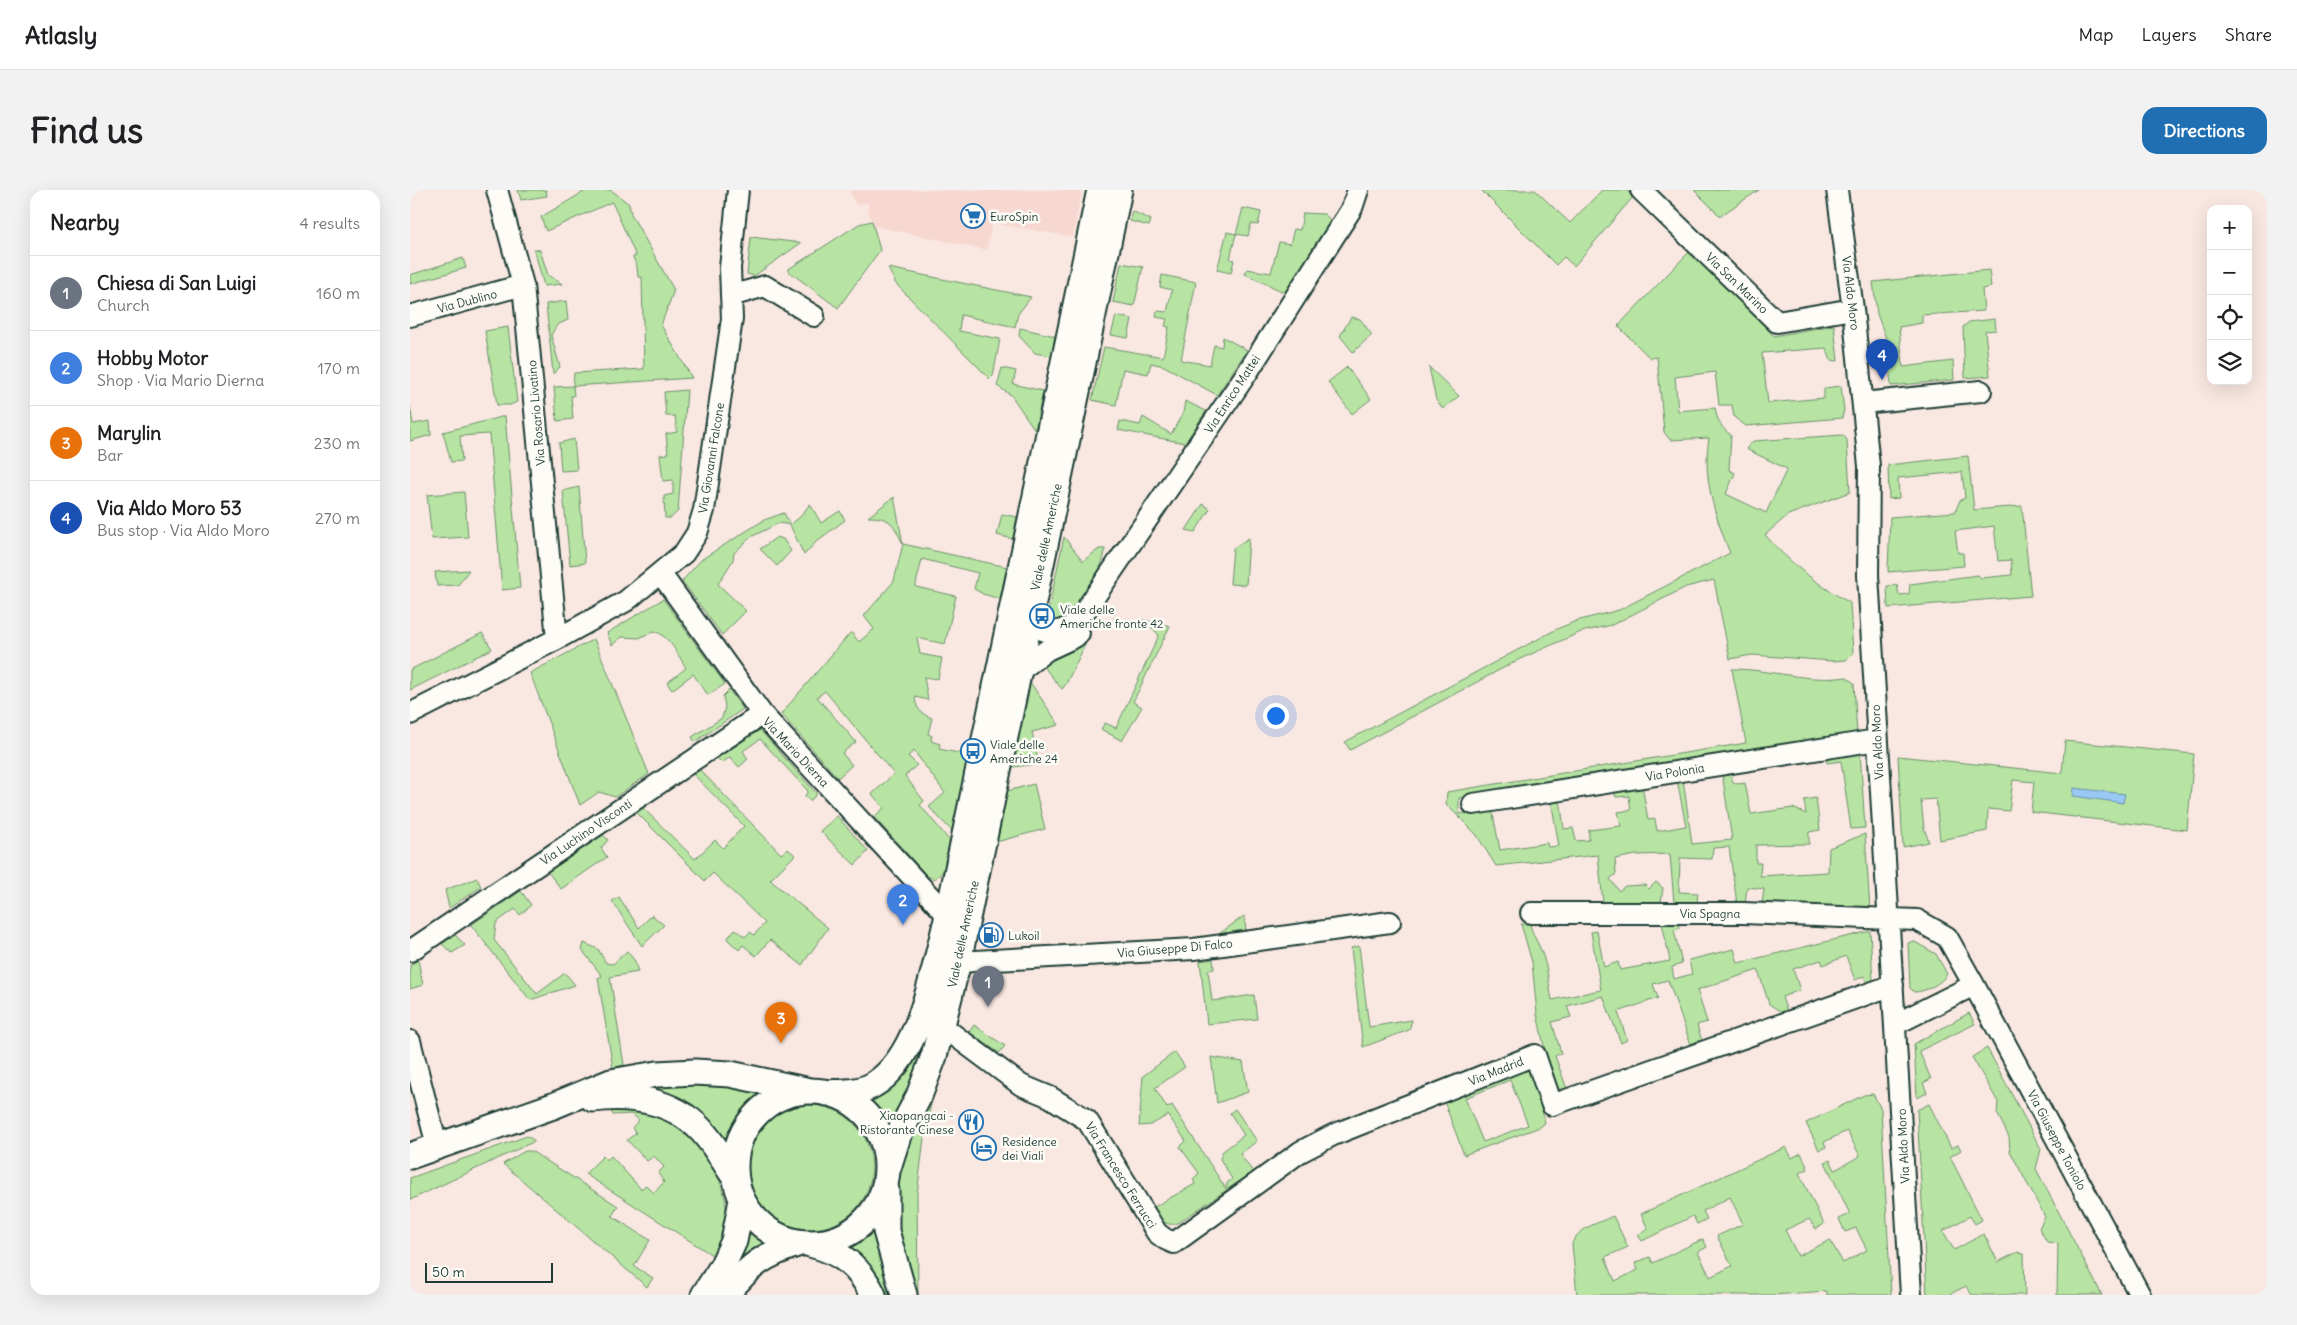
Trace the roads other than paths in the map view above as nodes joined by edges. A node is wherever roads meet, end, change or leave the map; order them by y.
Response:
1 (497, 190) edge
2 (738, 190) edge
3 (1100, 190) edge
4 (1119, 190) edge
5 (1358, 190) edge
6 (1641, 190) edge
7 (1837, 190) edge
8 (523, 286) junction
9 (731, 296) junction
10 (1853, 309) junction
11 (410, 316) edge
12 (814, 316) dead end
13 (1981, 391) dead end
14 (1863, 403) junction
15 (660, 574) junction
16 (1097, 593) junction
17 (1028, 622) junction
18 (557, 639) junction
19 (1018, 672) junction
20 (410, 714) edge
21 (762, 714) junction
22 (1877, 740) junction
23 (1473, 804) dead end
24 (1531, 913) dead end
25 (948, 916) junction
26 (1888, 918) junction
27 (1390, 922) dead end
28 (410, 951) edge
29 (958, 962) junction
30 (1893, 985) junction
31 (1974, 985) junction
32 (1896, 1024) junction
33 (942, 1026) junction
34 (410, 1041) edge
35 (818, 1092) junction
36 (553, 1106) junction
37 (437, 1146) junction
38 (410, 1156) edge
39 (887, 1175) junction
40 (739, 1189) junction
41 (1174, 1242) joint
42 (805, 1244) junction
43 (704, 1295) edge
44 (726, 1295) edge
45 (873, 1295) edge
46 (904, 1295) edge
47 (1911, 1295) edge
48 (2140, 1295) edge

1 - 8 street, Via Rosario Livatino
2 - 9 street, Via Giovanni Falcone
3 - 25 main road, Viale delle Americhe
4 - 17 main road, Viale delle Americhe
5 - 16 street, Via Enrico Mattei
6 - 10 street, Via San Marino
7 - 10 street, Via Aldo Moro
8 - 11 street, Via Dublino
8 - 18 street, Via Rosario Livatino
9 - 12 street
9 - 15 street, Via Giovanni Falcone
10 - 14 street, Via Aldo Moro
13 - 14 street
14 - 22 street, Via Aldo Moro
15 - 18 street, Via Giovanni Falcone
15 - 21 street, Via Mario Dierna
16 - 17 street, Via Enrico Mattei
16 - 19 street
17 - 19 main road, Viale delle Americhe
18 - 20 street, Via Giovanni Falcone
19 - 29 main road, Viale delle Americhe
21 - 25 street, Via Mario Dierna
21 - 28 street, Via Luchino Visconti
22 - 23 street, Via Polonia
22 - 26 street, Via Aldo Moro
24 - 26 street, Via Spagna
25 - 35 main road, Viale delle Americhe
26 - 30 street, Via Aldo Moro
26 - 31 street, Via Spagna
27 - 29 street, Via Giuseppe Di Falco
29 - 33 main road, Viale delle Americhe
30 - 32 street, Via Aldo Moro
30 - 41 street, Via Madrid
31 - 32 street
31 - 48 street, Via Giuseppe Toniolo
32 - 47 street, Via Aldo Moro
33 - 39 main road, Viale delle Americhe
33 - 41 street, Via Francesco Ferrucci
34 - 37 street
35 - 36 main road
35 - 39 main road
35 - 40 main road
36 - 37 main road
36 - 40 main road
37 - 38 main road
39 - 42 main road
39 - 46 main road
40 - 42 main road
40 - 43 main road
42 - 44 main road
42 - 45 main road

